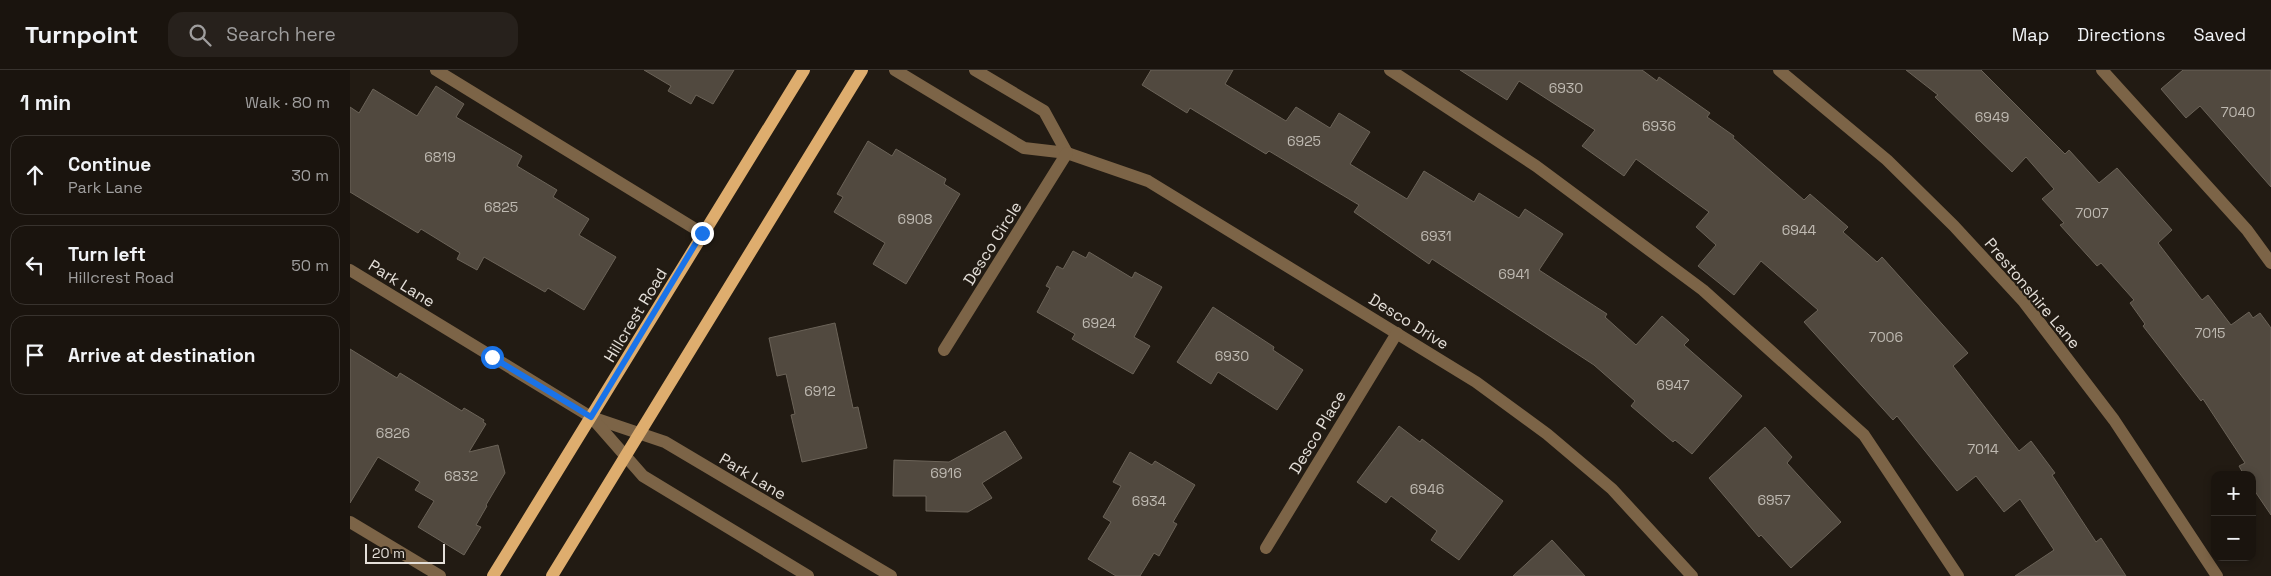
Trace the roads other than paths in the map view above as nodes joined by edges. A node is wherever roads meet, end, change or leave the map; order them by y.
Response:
1 (436, 70) edge
2 (804, 70) edge
3 (862, 70) edge
4 (895, 70) edge
5 (975, 70) edge
6 (1390, 70) edge
7 (1779, 70) edge
8 (2102, 70) edge
9 (1067, 153) junction
10 (702, 233) junction
11 (2271, 263) edge
12 (350, 270) edge
13 (1397, 333) junction
14 (944, 350) dead end
15 (591, 417) junction
16 (640, 433) junction
17 (626, 456) junction
18 (350, 522) edge
19 (1266, 548) dead end
20 (440, 576) edge
21 (493, 576) edge
22 (552, 576) edge
23 (808, 576) edge
24 (891, 576) edge
25 (1692, 576) edge
26 (1958, 576) edge
27 (2216, 576) edge

1 - 10 street
2 - 10 main road, Hillcrest Road
3 - 16 main road
4 - 9 street, Desco Drive
5 - 9 street
6 - 26 street
7 - 27 street, Prestonshire Lane
8 - 11 street
9 - 13 street, Desco Drive
9 - 14 street, Desco Circle
10 - 15 main road, Hillcrest Road
12 - 15 street, Park Lane
13 - 19 street, Desco Place
13 - 25 street, Desco Drive
15 - 16 street, Park Lane
15 - 17 street, Park Lane
15 - 21 main road, Hillcrest Road
16 - 17 main road
16 - 24 street, Park Lane
17 - 22 main road
17 - 23 street, Park Lane
18 - 20 street

